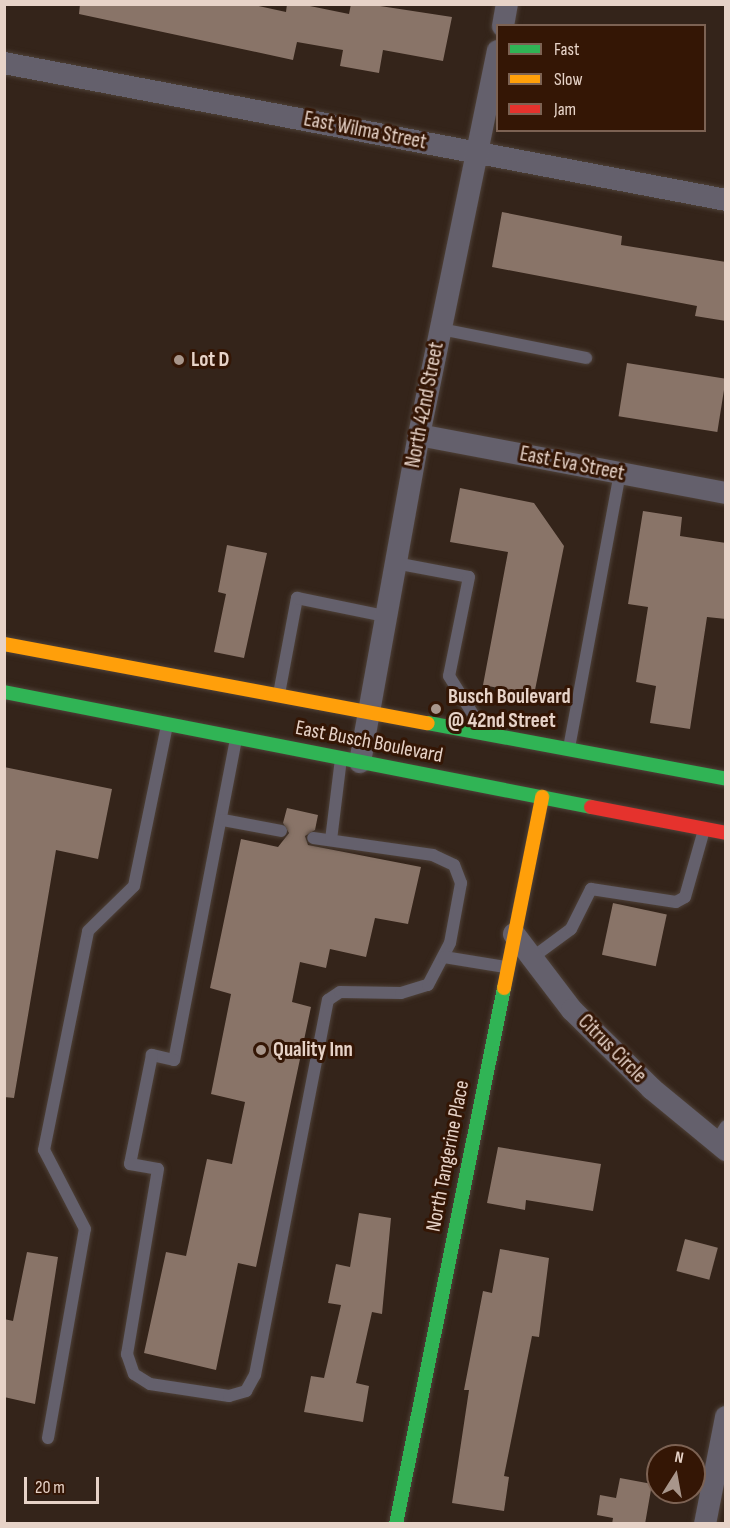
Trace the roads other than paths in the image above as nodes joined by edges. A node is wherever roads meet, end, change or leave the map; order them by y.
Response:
1 (507, 4) edge
2 (502, 24) edge
3 (496, 61) edge
4 (4, 63) edge
5 (477, 152) junction
6 (726, 201) edge
7 (441, 329) junction
8 (586, 358) dead end
9 (419, 435) junction
10 (620, 473) junction
11 (726, 493) edge
12 (395, 563) junction
13 (385, 615) junction
14 (4, 644) edge
15 (4, 692) edge
16 (279, 695) junction
17 (368, 711) junction
18 (167, 724) junction
19 (483, 732) junction
20 (236, 737) junction
21 (569, 747) junction
22 (351, 760) junction
23 (726, 779) edge
24 (542, 797) junction
25 (223, 820) junction
26 (705, 829) junction
27 (281, 831) dead end
28 (726, 833) edge
29 (313, 837) dead end
30 (331, 840) junction
31 (514, 934) junction
32 (444, 957) junction
33 (530, 960) junction
34 (507, 968) junction
35 (722, 1140) edge
36 (726, 1417) edge
37 (48, 1438) dead end
38 (720, 1476) edge
39 (396, 1524) edge
40 (705, 1524) edge

1 - 2 street
3 - 5 street, North 42nd Street
4 - 5 street, East Wilma Street
5 - 6 street, East Wilma Street
5 - 7 street, North 42nd Street
7 - 8 lane
7 - 9 street, North 42nd Street
9 - 10 street, East Eva Street
9 - 12 street, North 42nd Street
10 - 11 street, East Eva Street
10 - 21 lane
12 - 13 street, North 42nd Street
12 - 19 lane
13 - 16 lane
13 - 17 street, North 42nd Street
14 - 16 main road, East Busch Boulevard
15 - 18 main road, East Busch Boulevard
16 - 17 main road, East Busch Boulevard
17 - 19 main road, East Busch Boulevard
17 - 22 street, North 42nd Street
18 - 20 main road, East Busch Boulevard
18 - 37 lane
19 - 21 main road, East Busch Boulevard
20 - 22 main road, East Busch Boulevard
20 - 25 lane
21 - 23 main road, East Busch Boulevard
22 - 24 main road, East Busch Boulevard
22 - 30 lane
24 - 26 main road, East Busch Boulevard
24 - 31 main road, North Tangerine Place
25 - 27 lane
25 - 32 lane
26 - 28 main road, East Busch Boulevard
26 - 33 lane
29 - 30 lane
30 - 32 lane
31 - 33 street, Citrus Circle
31 - 34 main road, North Tangerine Place
32 - 34 lane
33 - 35 street, Citrus Circle
34 - 39 main road, North Tangerine Place
36 - 38 street
38 - 40 street

